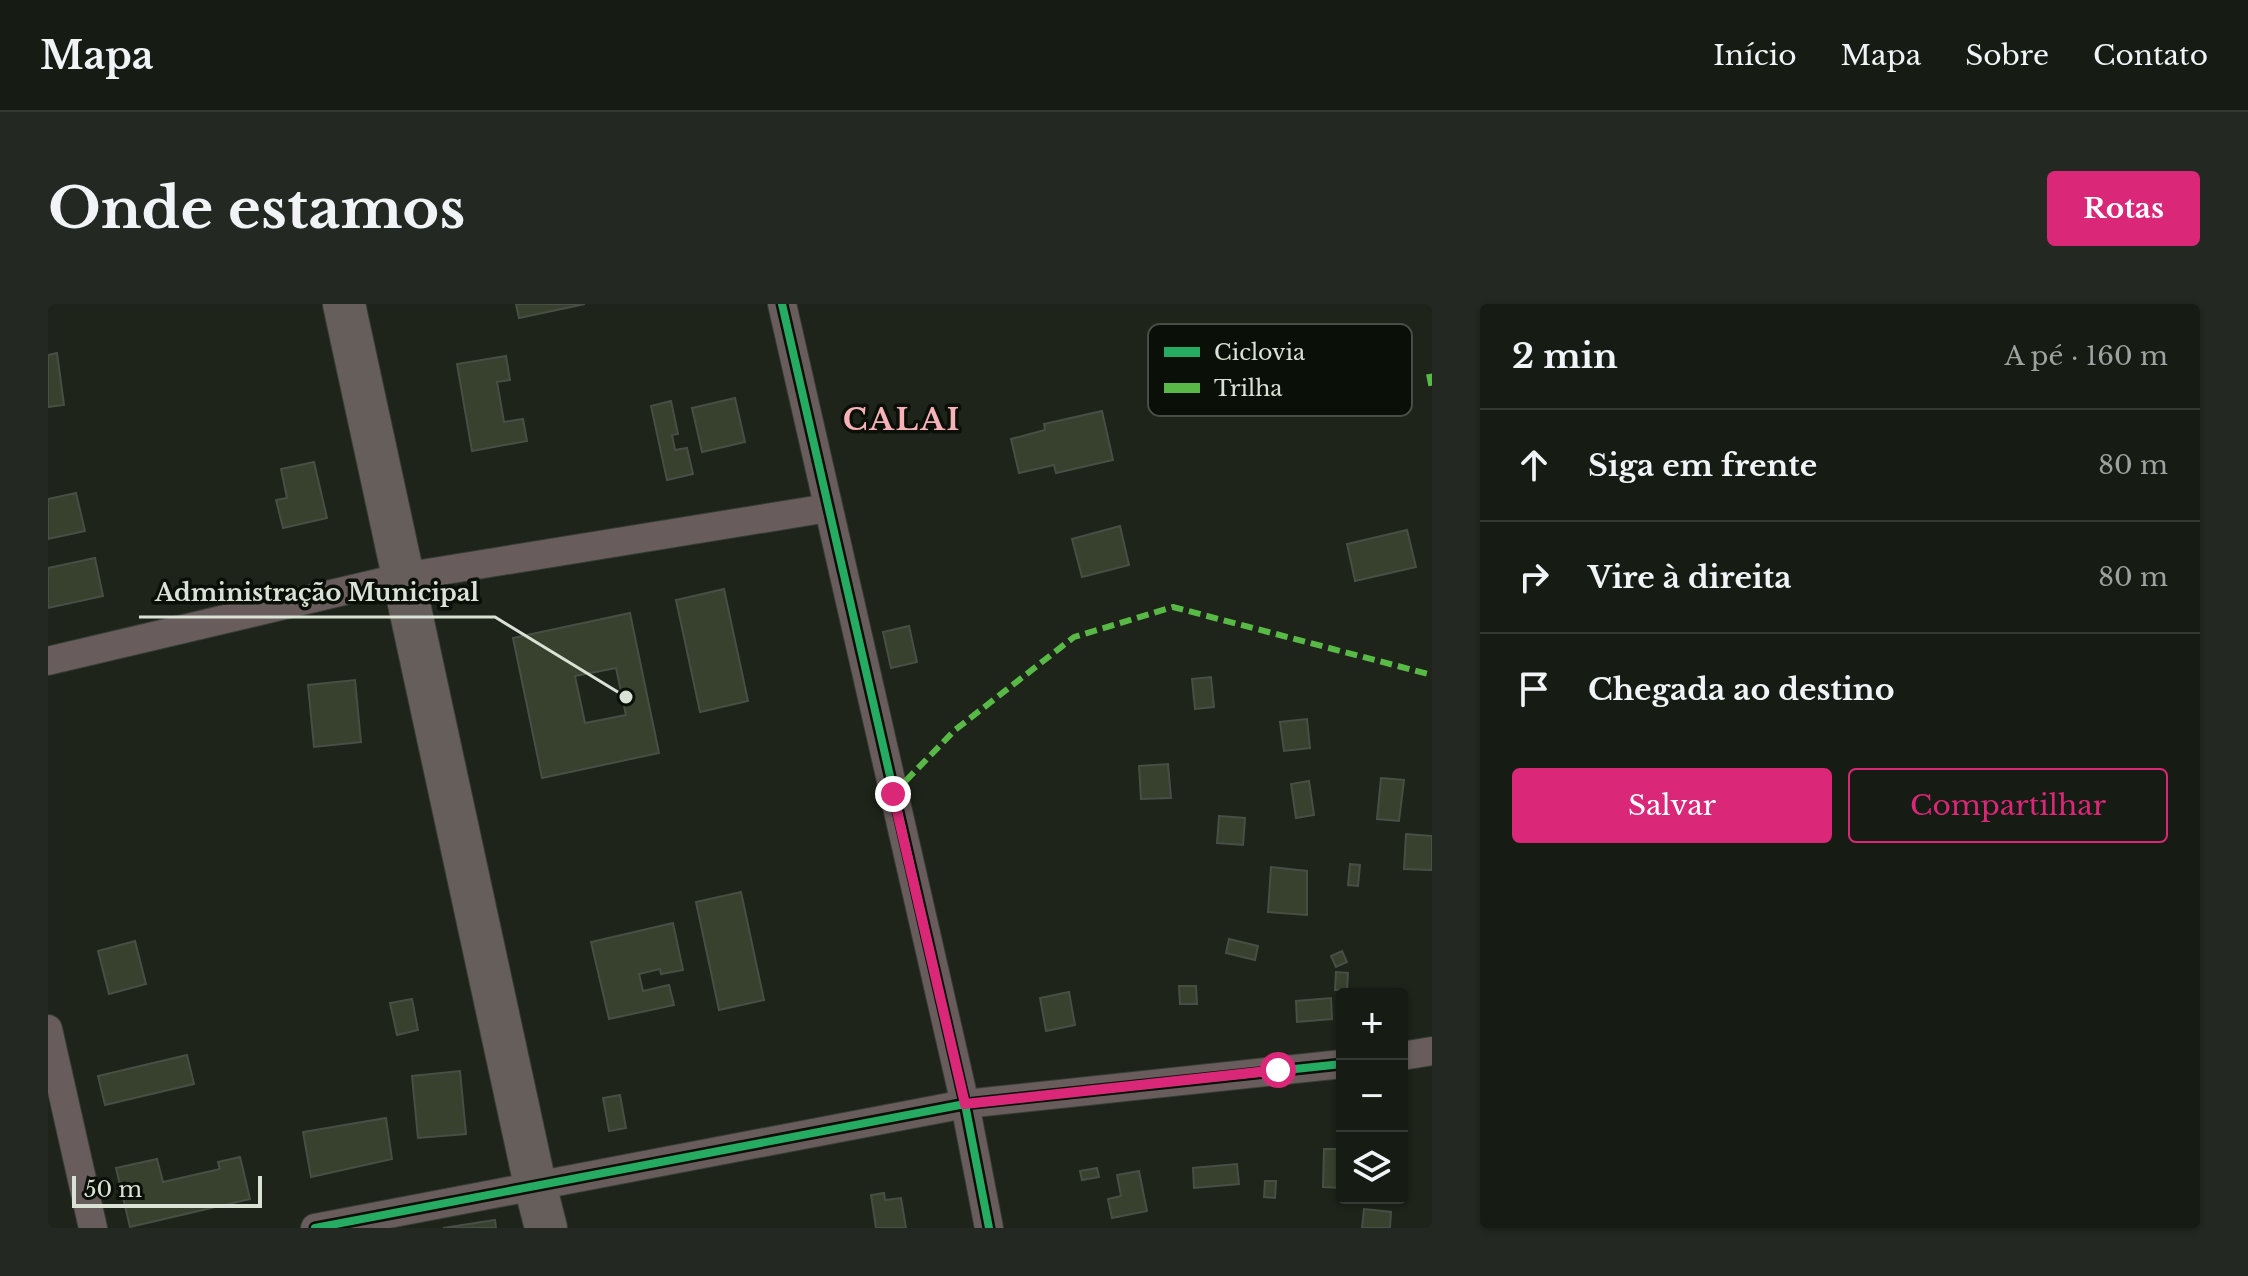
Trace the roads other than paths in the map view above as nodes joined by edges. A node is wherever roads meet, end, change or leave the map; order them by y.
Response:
1 (344, 304) edge
2 (782, 304) edge
3 (828, 508) junction
4 (403, 577) junction
5 (48, 661) edge
6 (48, 1029) edge
7 (1432, 1051) edge
8 (1408, 1055) edge
9 (1336, 1065) edge
10 (965, 1104) junction
11 (535, 1185) junction
12 (93, 1228) edge
13 (315, 1228) edge
14 (546, 1228) edge
15 (989, 1228) edge

1 - 4 main road
2 - 3 street
3 - 4 street
3 - 10 street
4 - 5 street
4 - 11 main road
6 - 12 street
7 - 8 street
9 - 10 street
10 - 11 street
10 - 15 street
11 - 13 street
11 - 14 main road

